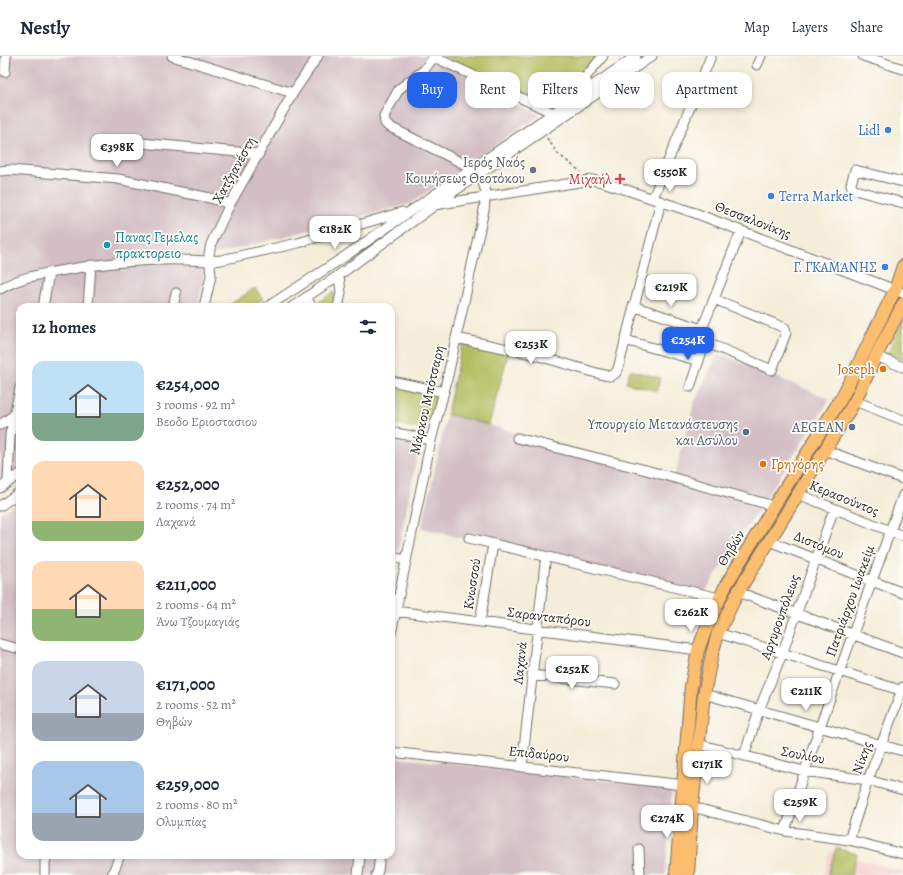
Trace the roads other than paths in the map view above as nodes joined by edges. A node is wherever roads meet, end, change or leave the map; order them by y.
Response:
1 (6, 56) edge
2 (172, 56) edge
3 (318, 56) edge
4 (433, 56) edge
5 (603, 56) edge
6 (636, 56) edge
7 (652, 56) edge
8 (711, 56) edge
9 (761, 56) edge
10 (863, 56) edge
11 (757, 65) dead end
12 (903, 70) edge
13 (5, 72) dead end
14 (590, 72) edge
15 (592, 86) edge
16 (293, 93) junction
17 (565, 108) edge
18 (556, 116) junction
19 (141, 142) dead end
20 (259, 154) junction
21 (476, 170) junction
22 (0, 171) edge
23 (903, 182) edge
24 (486, 198) junction
25 (657, 199) junction
26 (474, 200) junction
27 (430, 202) junction
28 (903, 203) edge
29 (230, 204) junction
30 (413, 208) junction
31 (484, 210) junction
32 (741, 231) junction
33 (210, 262) junction
34 (91, 265) junction
35 (903, 266) edge
36 (49, 273) junction
37 (339, 275) junction
38 (0, 289) edge
39 (899, 292) edge
40 (176, 293) dead end
41 (306, 298) junction
42 (714, 299) junction
43 (44, 303) edge
44 (88, 303) edge
45 (174, 303) edge
46 (205, 303) edge
47 (273, 303) edge
48 (298, 303) edge
49 (309, 303) edge
50 (339, 303) edge
51 (903, 304) edge
52 (633, 306) junction
53 (702, 329) junction
54 (456, 338) junction
55 (624, 340) junction
56 (705, 342) junction
57 (876, 356) junction
58 (699, 360) junction
59 (903, 367) edge
60 (395, 382) edge
61 (690, 387) dead end
62 (444, 392) junction
63 (855, 401) junction
64 (16, 406) edge
65 (14, 415) junction
66 (903, 420) edge
67 (0, 424) edge
68 (395, 433) edge
69 (517, 438) dead end
70 (431, 440) junction
71 (825, 450) junction
72 (16, 477) edge
73 (903, 479) edge
74 (4, 485) edge
75 (798, 494) junction
76 (16, 495) edge
77 (903, 495) edge
78 (0, 506) edge
79 (774, 506) junction
80 (834, 509) junction
81 (890, 531) junction
82 (903, 536) edge
83 (470, 538) dead end
84 (769, 541) junction
85 (492, 550) dead end
86 (395, 558) edge
87 (816, 559) junction
88 (406, 560) junction
89 (545, 563) dead end
90 (871, 581) junction
91 (738, 592) junction
92 (903, 593) edge
93 (719, 598) junction
94 (395, 611) joint
95 (796, 613) junction
96 (480, 622) junction
97 (537, 630) junction
98 (718, 633) junction
99 (852, 634) junction
100 (0, 644) edge
101 (16, 648) edge
102 (698, 650) junction
103 (903, 653) edge
104 (782, 654) junction
105 (840, 671) junction
106 (532, 675) junction
107 (615, 684) dead end
108 (902, 690) edge
109 (704, 694) junction
110 (759, 710) junction
111 (820, 727) junction
112 (698, 744) junction
113 (881, 745) junction
114 (903, 751) edge
115 (395, 752) edge
116 (744, 756) junction
117 (522, 766) junction
118 (804, 771) junction
119 (868, 780) junction
120 (684, 785) junction
121 (903, 790) edge
122 (692, 807) junction
123 (785, 831) junction
124 (849, 840) junction
125 (639, 849) dead end
126 (903, 854) edge
127 (46, 859) edge
128 (118, 859) edge
129 (360, 859) edge
130 (380, 859) edge
131 (45, 875) edge
132 (112, 875) edge
133 (358, 875) edge
134 (376, 875) edge
135 (640, 875) edge
136 (676, 875) edge
137 (688, 875) edge

1 - 13 street
2 - 16 street
3 - 16 street, Χατζηανέστη
4 - 18 street
4 - 21 street
5 - 14 street
6 - 15 street
7 - 18 street
8 - 25 street
9 - 11 street
10 - 12 street
16 - 20 street, Χατζηανέστη
17 - 18 street
18 - 21 street
18 - 21 street
19 - 20 street
20 - 29 street, Χατζηανέστη
21 - 24 street, Μάρκου Μπότσαρη
21 - 27 street
22 - 29 street
23 - 28 street
24 - 25 street, Θεσσαλονίκης
24 - 26 street, Θεσσαλονίκης
24 - 31 street, Μάρκου Μπότσαρη
25 - 32 street, Θεσσαλονίκης
25 - 52 street
26 - 27 street, Θεσσαλονίκης
26 - 31 street
27 - 30 street
27 - 37 street
29 - 33 street, Χατζηανέστη
30 - 33 street
30 - 47 street
31 - 54 street, Μάρκου Μπότσαρη
32 - 39 street, Θεσσαλονίκης
32 - 42 street
33 - 34 street
33 - 46 street, Χατζηανέστη
34 - 36 street
34 - 44 street
35 - 39 main road, Θηβών
36 - 38 street
36 - 43 street
37 - 41 street
37 - 50 street
39 - 79 main road, Θηβών
40 - 45 street
41 - 48 street
41 - 49 street
42 - 53 street
42 - 56 street
51 - 57 main road, Θηβών
52 - 53 street
52 - 55 street
53 - 56 street
54 - 55 street
54 - 62 street, Μάρκου Μπότσαρη
55 - 58 street
56 - 58 street
57 - 59 street
57 - 63 main road, Θηβών
58 - 61 street
60 - 62 street
62 - 70 street, Μάρκου Μπότσαρη
63 - 66 street
63 - 71 main road, Θηβών
64 - 65 street
65 - 67 street
65 - 74 street
68 - 70 street
69 - 79 street
70 - 88 street, Μάρκου Μπότσαρη
71 - 73 street
71 - 75 main road, Θηβών
72 - 74 street
75 - 80 street, Κερασούντος
75 - 84 main road, Θηβών
76 - 78 street
77 - 81 street, Πατριάρχου Ιωακείμ
79 - 93 main road, Θηβών
80 - 81 street, Κερασούντος
80 - 87 street, Αργυρουπόλεως
81 - 82 street, Κερασούντος
81 - 90 street, Πατριάρχου Ιωακείμ
83 - 93 street
84 - 87 street, Διστόμου
84 - 91 main road, Θηβών
85 - 96 street, Κνωσσού
86 - 88 street
87 - 90 street, Διστόμου
87 - 95 street, Αργυρουπόλεως
88 - 94 street, Μάρκου Μπότσαρη
89 - 97 street, Λαχανά
90 - 92 street, Διστόμου
90 - 99 street, Πατριάρχου Ιωακείμ
91 - 95 street
91 - 98 main road, Θηβών
93 - 102 main road, Θηβών
94 - 96 street, Σαρανταπόρου
95 - 99 street
95 - 104 street, Αργυρουπόλεως
96 - 97 street, Σαρανταπόρου
97 - 102 street, Σαρανταπόρου
97 - 106 street, Λαχανά
98 - 104 street
98 - 109 main road, Θηβών
99 - 103 street
99 - 105 street, Πατριάρχου Ιωακείμ
100 - 101 street
102 - 120 main road, Θηβών
104 - 105 street
104 - 110 street, Αργυρουπόλεως
105 - 108 street
105 - 111 street, Πατριάρχου Ιωακείμ
106 - 107 street
106 - 117 street, Λαχανά
108 - 113 street, Νίκης
109 - 110 street
109 - 112 main road, Θηβών
110 - 111 street
110 - 116 street, Αργυρουπόλεως
111 - 113 street
111 - 118 street, Πατριάρχου Ιωακείμ
112 - 116 street, Σουλίου
112 - 122 main road, Θηβών
113 - 114 street
113 - 119 street, Νίκης
115 - 117 street, Επιδαύρου
116 - 118 street, Σουλίου
117 - 120 street, Επιδαύρου
118 - 119 street, Σουλίου
118 - 123 street, Πατριάρχου Ιωακείμ
119 - 121 street, Σουλίου
119 - 124 street, Νίκης
120 - 136 main road, Θηβών
122 - 123 street
122 - 137 main road, Θηβών
123 - 124 street
124 - 126 street
125 - 135 street
127 - 131 street
128 - 132 street
129 - 133 street
130 - 134 street

